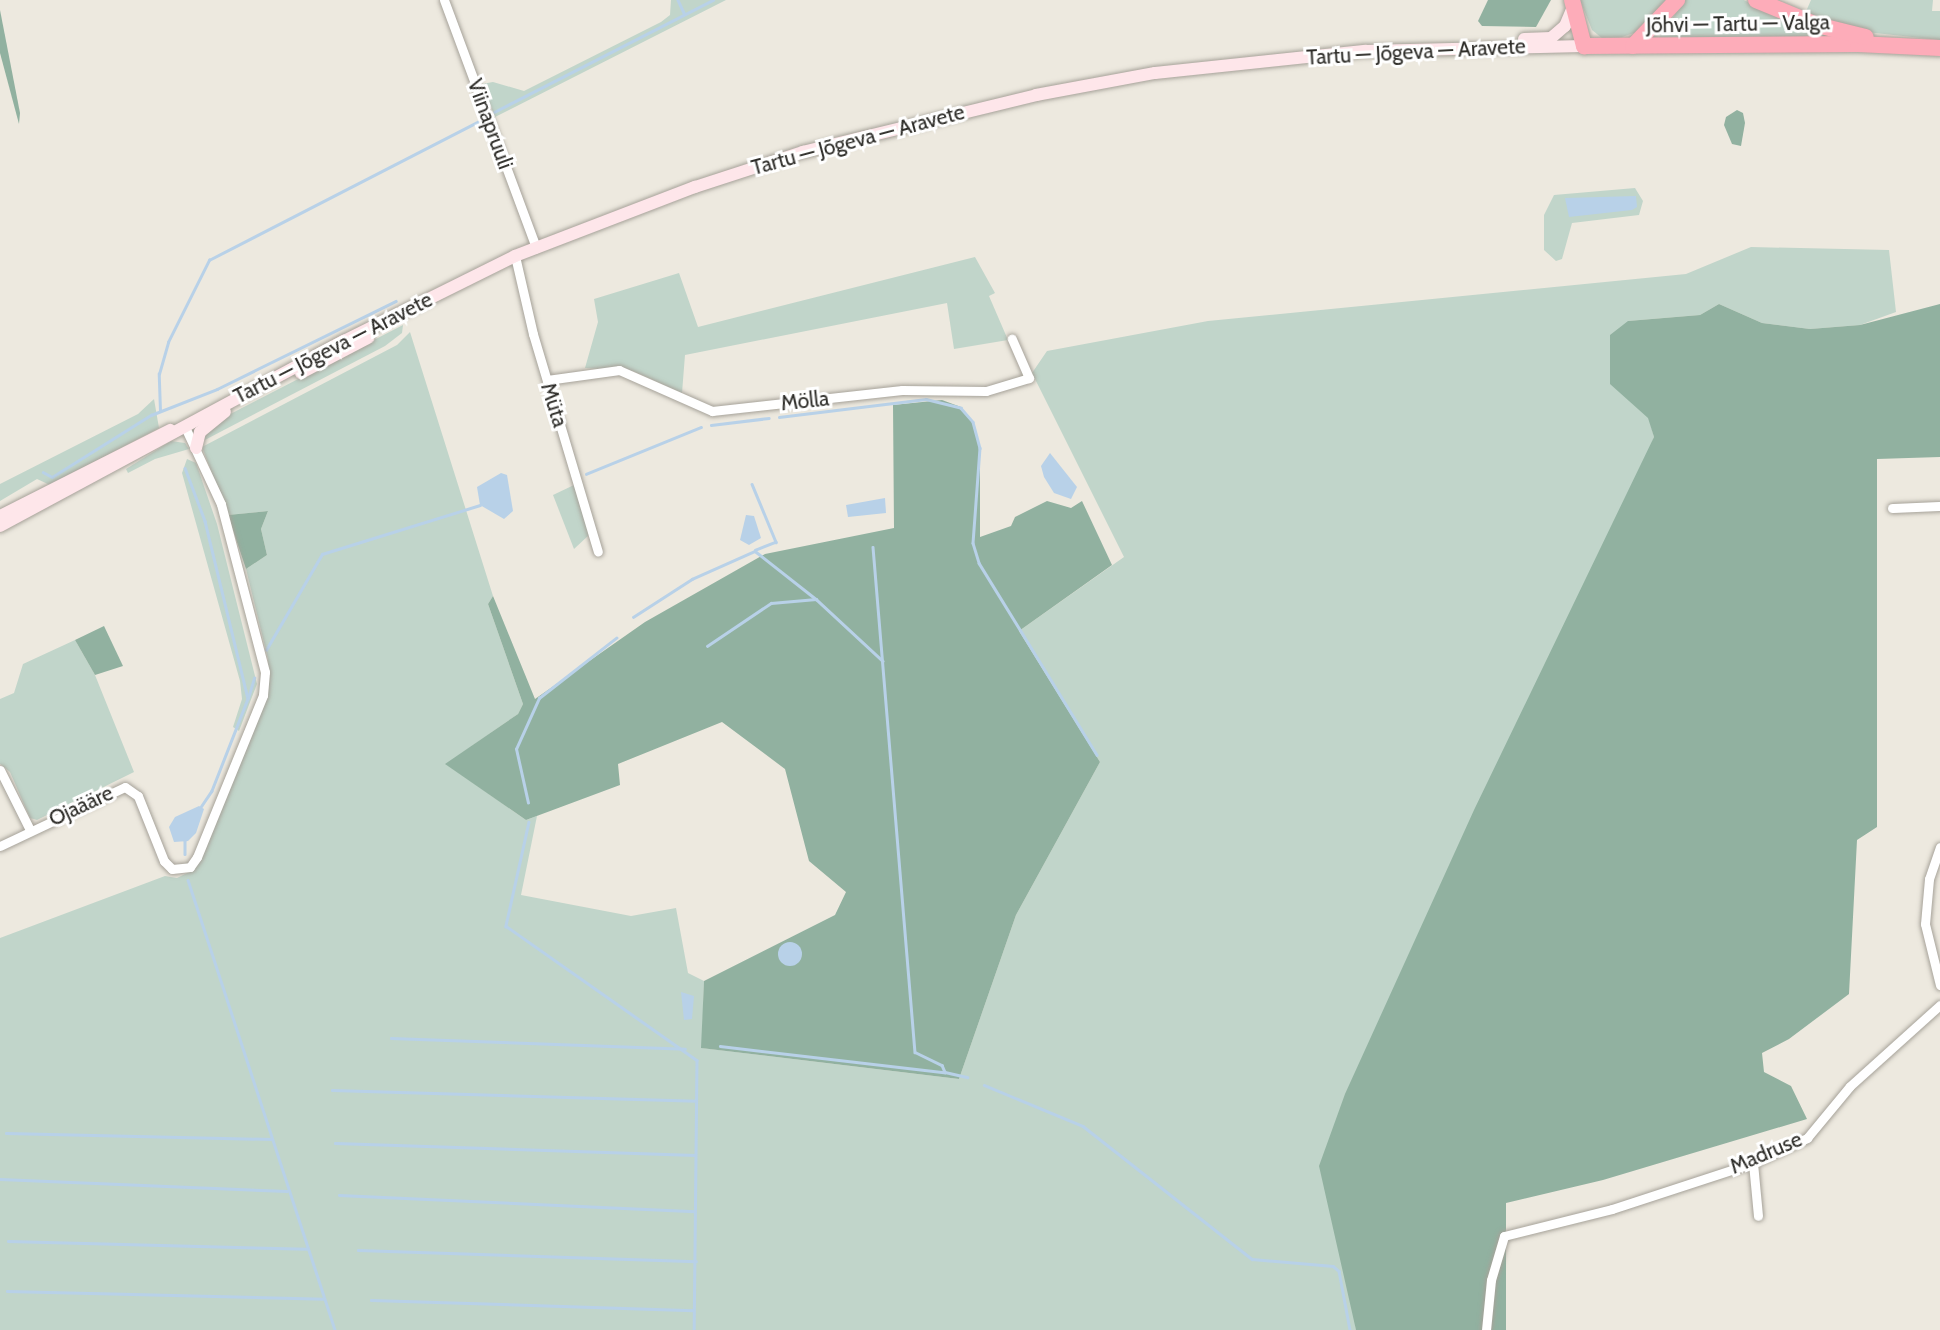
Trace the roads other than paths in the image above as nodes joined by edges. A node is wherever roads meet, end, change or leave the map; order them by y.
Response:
1 (443, 0) edge
2 (1676, 0) edge
3 (1756, 0) edge
4 (1572, 4) edge
5 (1584, 46) junction
6 (1633, 46) junction
7 (1458, 48) junction
8 (1939, 48) edge
9 (536, 248) junction
10 (515, 257) junction
11 (447, 290) junction
12 (1012, 339) dead end
13 (547, 380) junction
14 (184, 425) junction
15 (196, 447) junction
16 (1940, 506) edge
17 (1892, 508) dead end
18 (0, 516) edge
19 (0, 526) edge
20 (597, 552) dead end
21 (0, 770) edge
22 (30, 830) junction
23 (0, 846) edge
24 (1940, 847) edge
25 (1940, 985) edge
26 (1940, 1004) edge
27 (1753, 1163) junction
28 (1758, 1216) dead end
29 (1486, 1330) edge

1 - 9 street, Viinapruuli
2 - 6 highway
3 - 8 highway
4 - 5 highway
4 - 7 main road
5 - 6 highway, Jõhvi — Tartu — Valga
5 - 7 main road, Tartu — Jõgeva — Aravete
6 - 8 highway, Jõhvi — Tartu — Valga
7 - 9 main road, Tartu — Jõgeva — Aravete
9 - 10 main road, Tartu — Jõgeva — Aravete
10 - 11 main road, Tartu — Jõgeva — Aravete
10 - 13 street, Müta
11 - 14 main road, Tartu — Jõgeva — Aravete
11 - 15 main road
12 - 13 street, Mölla
13 - 20 street, Müta
14 - 15 street
14 - 18 main road, Tartu — Jõgeva — Aravete
14 - 19 main road, Tartu — Jõgeva — Aravete
15 - 22 street, Ojaääre
16 - 17 street
21 - 22 street
22 - 23 street, Ojaääre
24 - 25 street
26 - 27 street, Madruse
27 - 28 street
27 - 29 street, Madruse

